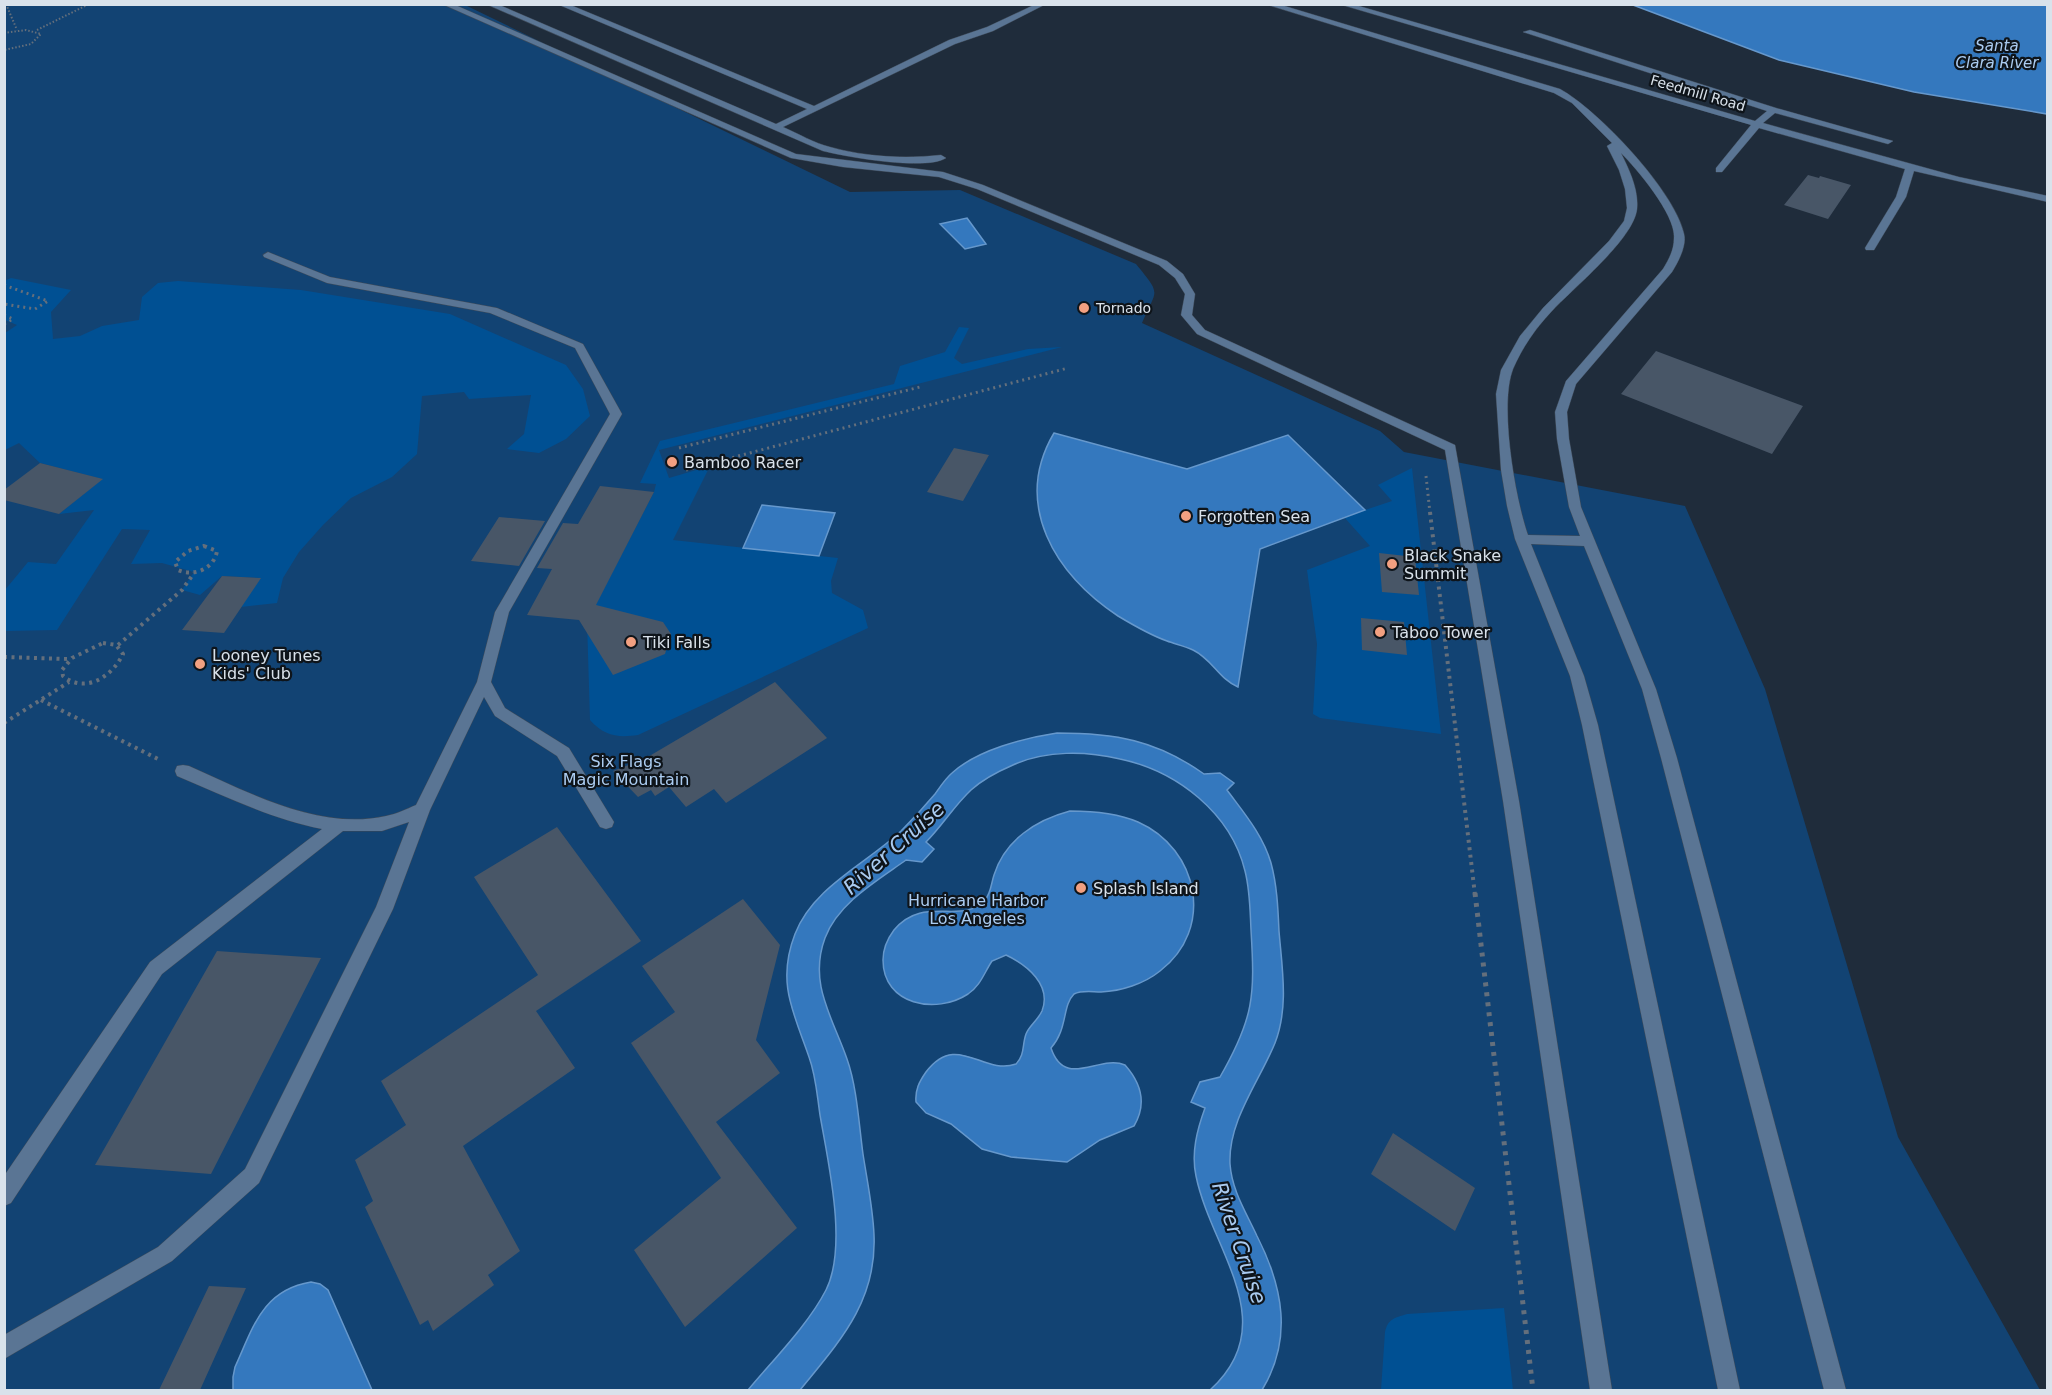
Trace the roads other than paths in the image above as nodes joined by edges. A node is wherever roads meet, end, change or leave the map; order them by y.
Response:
1 (445, 4) edge
2 (489, 4) edge
3 (560, 4) edge
4 (1043, 4) edge
5 (1268, 4) edge
6 (1342, 4) edge
7 (1527, 32) dead end
8 (814, 109) junction
9 (1773, 110) junction
10 (1597, 124) junction
11 (1757, 124) junction
12 (775, 128) junction
13 (1888, 141) dead end
14 (941, 158) dead end
15 (1910, 168) junction
16 (1719, 170) dead end
17 (2048, 199) edge
18 (1870, 248) dead end
19 (268, 255) dead end
20 (1522, 539) junction
21 (1587, 541) junction
22 (484, 682) junction
23 (183, 771) road end
24 (422, 810) junction
25 (606, 822) dead end
26 (338, 826) junction
27 (4, 1196) edge
28 (4, 1348) edge
29 (1601, 1390) edge
30 (1729, 1390) edge
31 (1835, 1390) edge

1 - 29 street
2 - 12 street
3 - 8 street
4 - 8 street
5 - 10 street
6 - 11 street, Feedmill Road
7 - 9 street
8 - 12 street
9 - 11 street
9 - 13 street
10 - 20 street
10 - 21 street
11 - 15 street, Feedmill Road
11 - 16 street
12 - 14 street
15 - 17 street, Feedmill Road
15 - 18 street
19 - 22 street
20 - 21 street
20 - 30 street
21 - 31 street
22 - 24 street
22 - 25 street
23 - 26 street
24 - 26 street
24 - 28 street
26 - 27 street

